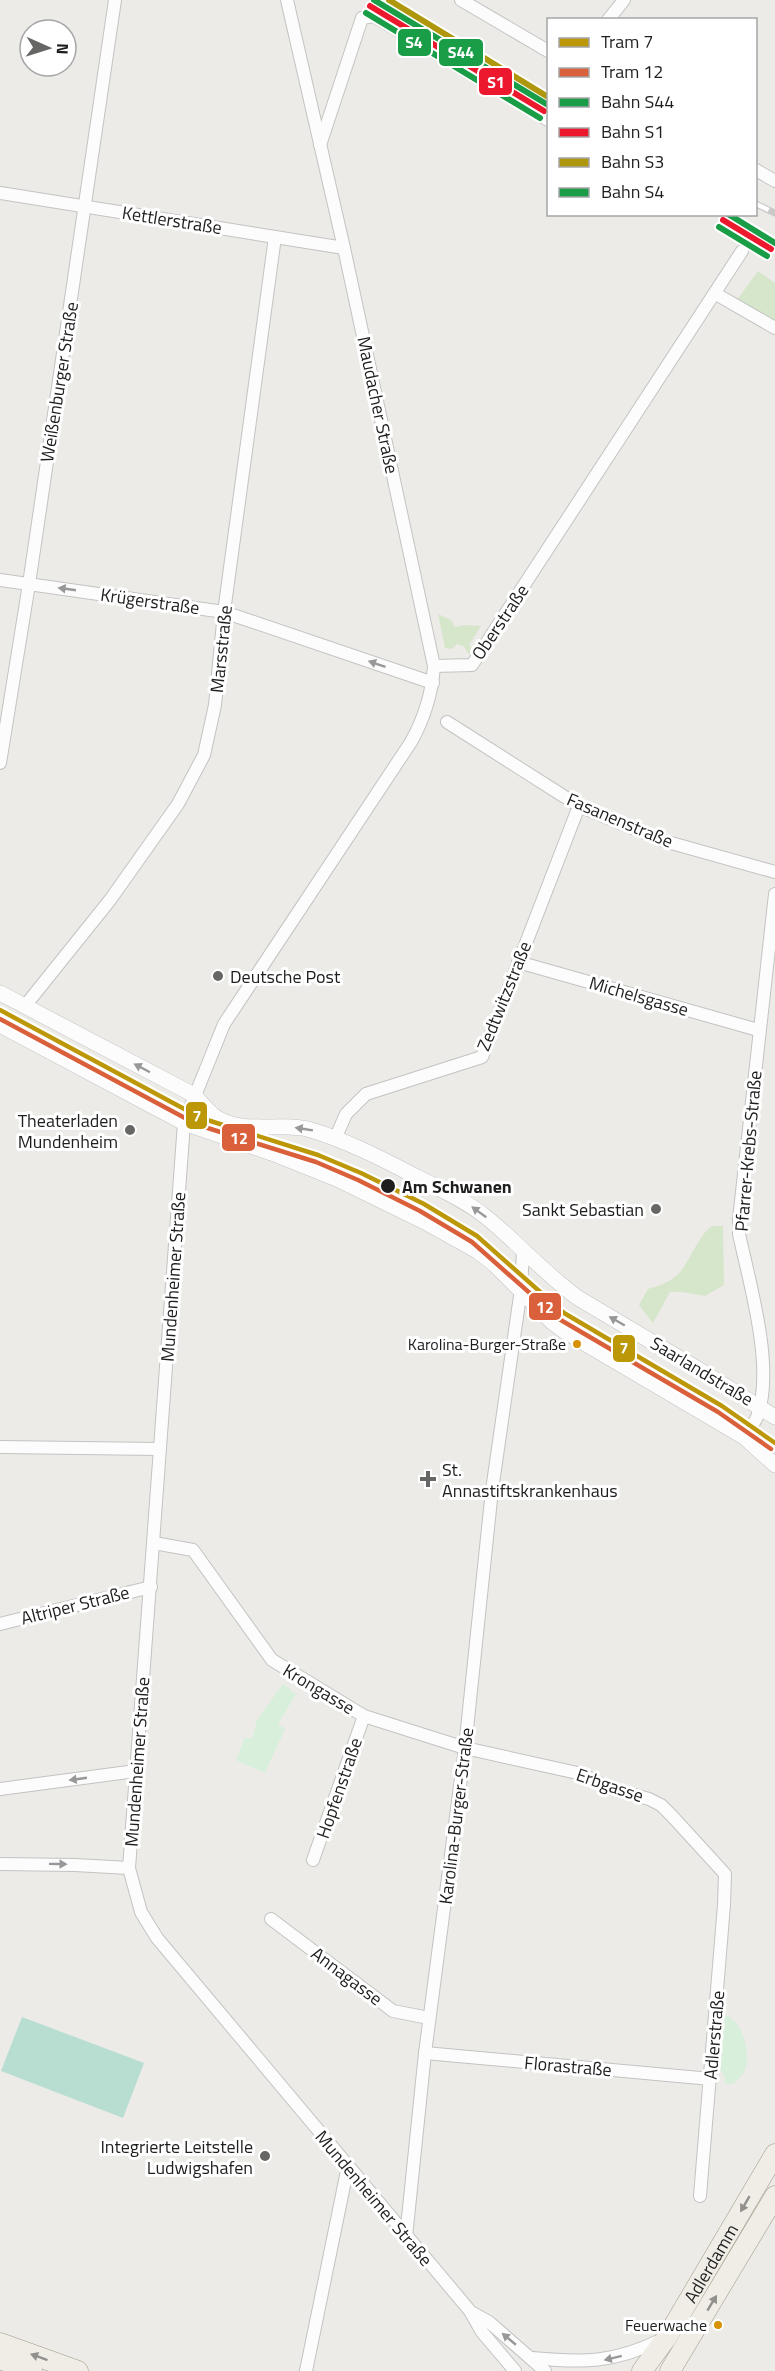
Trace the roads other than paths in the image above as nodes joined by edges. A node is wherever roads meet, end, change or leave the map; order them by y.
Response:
1 (116, 0) edge
2 (287, 0) edge
3 (461, 0) edge
4 (624, 0) edge
5 (610, 18) edge
6 (547, 50) edge
7 (547, 119) edge
8 (319, 146) junction
9 (757, 171) edge
10 (775, 181) edge
11 (0, 193) edge
12 (86, 206) junction
13 (275, 237) junction
14 (344, 248) junction
15 (742, 251) dead end
16 (716, 294) junction
17 (775, 328) edge
18 (0, 580) edge
19 (29, 584) junction
20 (224, 612) junction
21 (434, 666) junction
22 (433, 683) junction
23 (447, 722) dead end
24 (0, 763) edge
25 (579, 806) junction
26 (775, 872) edge
27 (775, 894) edge
28 (518, 962) junction
29 (0, 993) edge
30 (25, 1006) junction
31 (0, 1025) edge
32 (758, 1030) junction
33 (194, 1095) junction
34 (184, 1123) junction
35 (335, 1139) junction
36 (523, 1251) junction
37 (521, 1289) junction
38 (760, 1406) junction
39 (775, 1417) edge
40 (744, 1437) junction
41 (0, 1447) edge
42 (160, 1449) junction
43 (775, 1465) edge
44 (154, 1543) junction
45 (151, 1587) junction
46 (0, 1624) edge
47 (364, 1716) junction
48 (465, 1748) junction
49 (135, 1771) junction
50 (0, 1789) edge
51 (313, 1860) dead end
52 (0, 1864) edge
53 (129, 1868) junction
54 (725, 1874) joint
55 (271, 1919) dead end
56 (429, 2018) junction
57 (425, 2053) junction
58 (711, 2079) junction
59 (775, 2154) edge
60 (348, 2166) junction
61 (700, 2196) dead end
62 (775, 2196) edge
63 (406, 2237) junction
64 (470, 2311) junction
65 (667, 2337) junction
66 (0, 2343) edge
67 (532, 2358) junction
68 (0, 2359) edge
69 (32, 2371) edge
70 (78, 2371) edge
71 (306, 2371) edge
72 (515, 2371) edge
73 (545, 2371) edge
74 (642, 2371) edge
75 (670, 2371) edge

1 - 12 street, Weißenburger Straße
2 - 8 street, Maudacher Straße
3 - 6 street
4 - 5 street
7 - 8 street
8 - 14 street, Maudacher Straße
9 - 10 street
11 - 12 street, Kettlerstraße
12 - 13 street, Kettlerstraße
12 - 19 street, Weißenburger Straße
13 - 14 street, Kettlerstraße
13 - 20 street, Marsstraße
14 - 21 street, Maudacher Straße
15 - 16 street, Oberstraße
16 - 17 street
16 - 21 street, Oberstraße
18 - 19 street, Krügerstraße
20 -> 19 street, Krügerstraße
19 - 24 street, Weißenburger Straße
22 -> 20 street, Krügerstraße
20 - 30 street, Marsstraße
21 - 22 street
22 - 33 street
23 - 25 street, Fasanenstraße
25 - 26 street, Fasanenstraße
25 - 28 street, Zedtwitzstraße
27 - 32 street, Pfarrer-Krebs-Straße
28 - 32 street, Michelsgasse
28 - 35 street, Zedtwitzstraße
29 - 30 street, Saarlandstraße
33 -> 30 street, Saarlandstraße
31 - 34 street, Saarlandstraße
32 - 38 street, Pfarrer-Krebs-Straße
33 - 34 street, Mundenheimer Straße
35 -> 33 street, Saarlandstraße
34 - 37 street, Saarlandstraße
34 - 42 street, Mundenheimer Straße
36 -> 35 street, Saarlandstraße
36 - 37 street, Karolina-Burger-Straße
38 -> 36 street, Saarlandstraße
37 - 40 street, Saarlandstraße
37 - 48 street, Karolina-Burger-Straße
38 - 39 street, Saarlandstraße
38 - 40 street, Pfarrer-Krebs-Straße
40 - 43 street, Saarlandstraße
41 - 42 street
42 - 44 street, Mundenheimer Straße
44 - 45 street, Mundenheimer Straße
44 - 47 street, Krongasse
45 - 46 street, Altriper Straße
45 - 49 street, Mundenheimer Straße
47 - 48 street, Krongasse
47 - 51 street, Hopfenstraße
48 - 54 street, Erbgasse
48 - 56 street, Karolina-Burger-Straße
49 -> 50 street
49 - 53 street, Mundenheimer Straße
52 -> 53 street
53 - 60 street, Mundenheimer Straße
54 - 58 street, Adlerstraße
55 - 56 street, Annagasse
56 - 57 street, Karolina-Burger-Straße
57 - 58 street, Florastraße
57 - 63 street, Karolina-Burger-Straße
58 - 61 street, Adlerstraße
59 -> 65 main road, Adlerdamm
60 - 63 street, Mundenheimer Straße
60 - 71 street
75 -> 62 main road, Adlerdamm
63 - 64 street, Mundenheimer Straße
67 -> 64 street, Mundenheimer Straße
64 - 72 street, Mundenheimer Straße
65 -> 67 street
65 - 74 main road, Adlerdamm
70 -> 66 main road
67 - 73 street, Mundenheimer Straße
68 - 69 main road

